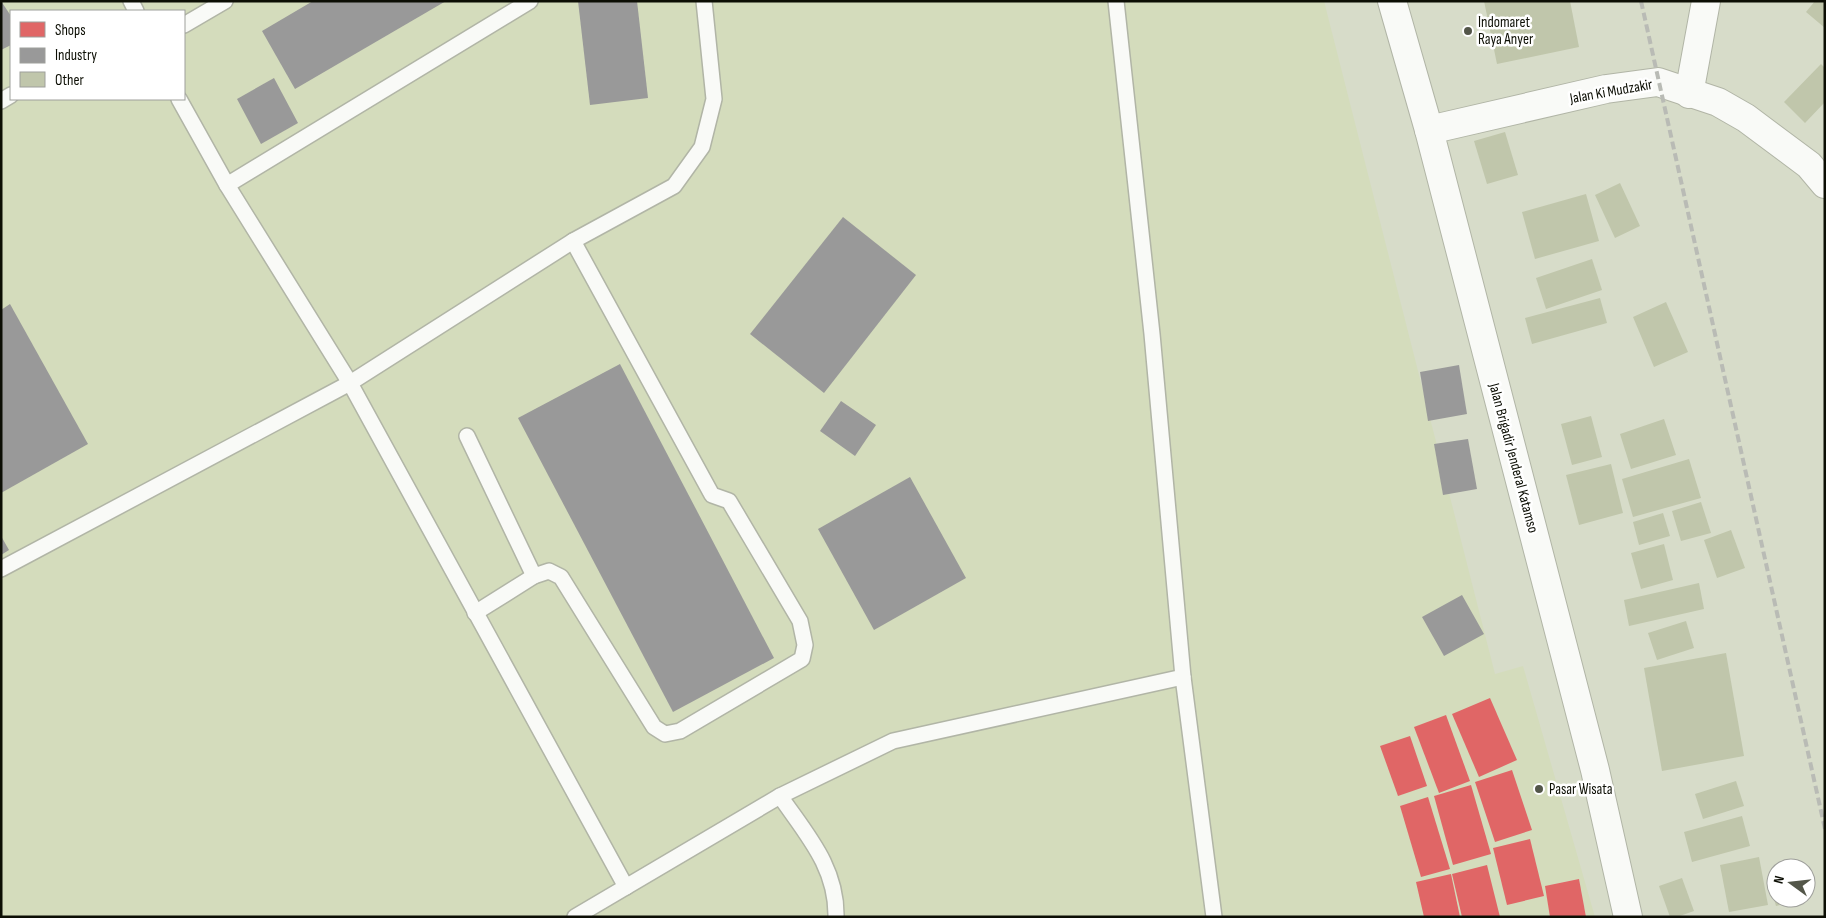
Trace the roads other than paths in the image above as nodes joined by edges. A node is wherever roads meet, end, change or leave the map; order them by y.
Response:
1 (225, 1) edge
2 (530, 1) edge
3 (704, 1) edge
4 (1116, 1) edge
5 (1392, 1) edge
6 (1706, 1) edge
7 (185, 25) edge
8 (1689, 94) junction
9 (180, 100) edge
10 (1429, 130) junction
11 (1825, 184) edge
12 (227, 185) junction
13 (573, 241) junction
14 (350, 383) junction
15 (467, 436) dead end
16 (1, 569) edge
17 (534, 576) junction
18 (475, 613) junction
19 (1183, 677) junction
20 (780, 796) junction
21 (626, 887) junction
22 (575, 917) edge
23 (836, 917) edge
24 (1214, 917) edge
25 (1628, 917) edge

1 - 7 lane
2 - 12 lane
3 - 13 lane
4 - 19 lane
5 - 10 main road, Jalan Brigadir Jenderal Katamso
6 - 8 main road
8 - 10 main road, Jalan Ki Mudzakir
8 - 11 main road, Jalan Ki Mudzakir
9 - 12 lane
10 - 25 main road, Jalan Brigadir Jenderal Katamso
12 - 14 lane
13 - 14 lane
13 - 17 lane
14 - 16 lane
14 - 18 lane
15 - 17 lane
17 - 18 lane
18 - 21 lane
19 - 20 lane
19 - 24 lane
20 - 21 lane
20 - 23 lane
21 - 22 lane

